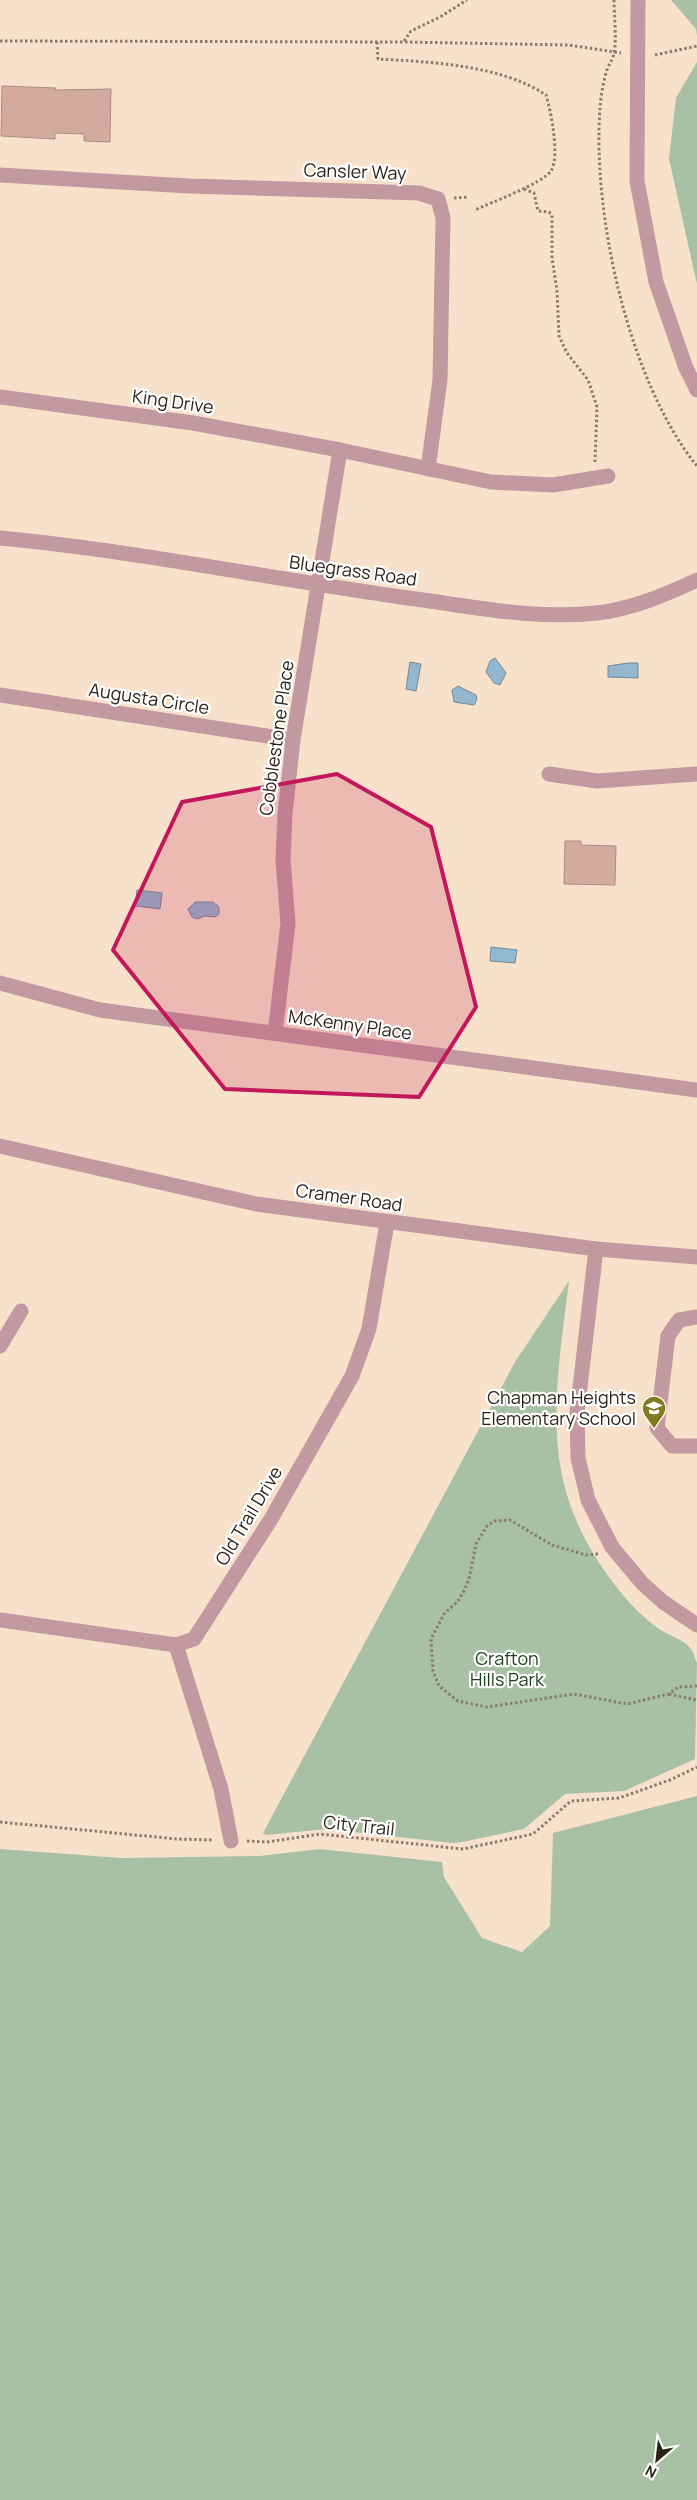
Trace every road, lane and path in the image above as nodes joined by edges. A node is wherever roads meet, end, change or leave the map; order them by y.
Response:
1 (467, 0) edge
2 (614, 0) edge
3 (638, 0) edge
4 (0, 41) edge
5 (377, 42) junction
6 (404, 42) junction
7 (697, 46) edge
8 (614, 52) junction
9 (638, 56) junction
10 (0, 175) edge
11 (523, 189) junction
12 (475, 210) dead end
13 (697, 390) edge
14 (0, 397) edge
15 (340, 450) junction
16 (697, 466) edge
17 (428, 469) junction
18 (608, 476) joint
19 (0, 538) edge
20 (697, 580) edge
21 (319, 586) junction
22 (0, 695) edge
23 (293, 740) junction
24 (549, 774) dead end
25 (697, 774) edge
26 (0, 982) edge
27 (275, 1034) junction
28 (697, 1090) edge
29 (0, 1146) edge
30 (387, 1223) junction
31 (596, 1249) junction
32 (697, 1257) edge
33 (21, 1311) dead end
34 (697, 1317) edge
35 (0, 1346) edge
36 (697, 1446) edge
37 (612, 1547) junction
38 (0, 1620) edge
39 (697, 1625) edge
40 (176, 1646) junction
41 (697, 1686) edge
42 (669, 1694) junction
43 (697, 1700) edge
44 (697, 1767) edge
45 (0, 1822) edge
46 (231, 1841) junction

1 - 6 path
2 - 8 path
3 - 9 street
4 - 5 path
5 - 6 path
5 - 11 path
6 - 8 path
7 - 9 path
8 - 9 path
8 - 16 path
9 - 13 street
10 - 17 street, Cansler Way
11 - 12 path
11 - 18 path
14 - 15 street, King Drive
15 - 17 street, King Drive
15 - 21 street, Cobblestone Place
17 - 18 street, King Drive
19 - 21 street, Bluegrass Road
20 - 21 street, Bluegrass Road
21 - 23 street, Cobblestone Place
22 - 23 street, Augusta Circle
23 - 27 street, Cobblestone Place
24 - 25 street
26 - 27 street, McKenny Place
27 - 28 street, McKenny Place
29 - 30 street, Cramer Road
30 - 31 street, Cramer Road
30 - 40 street, Old Trail Drive
31 - 32 street, Cramer Road
31 - 37 street
33 - 35 street
34 - 36 street
37 - 39 street
37 - 42 path
38 - 40 street
40 - 46 street
41 - 42 path
42 - 43 path
44 - 46 path, City Trail
45 - 46 path, City Trail

